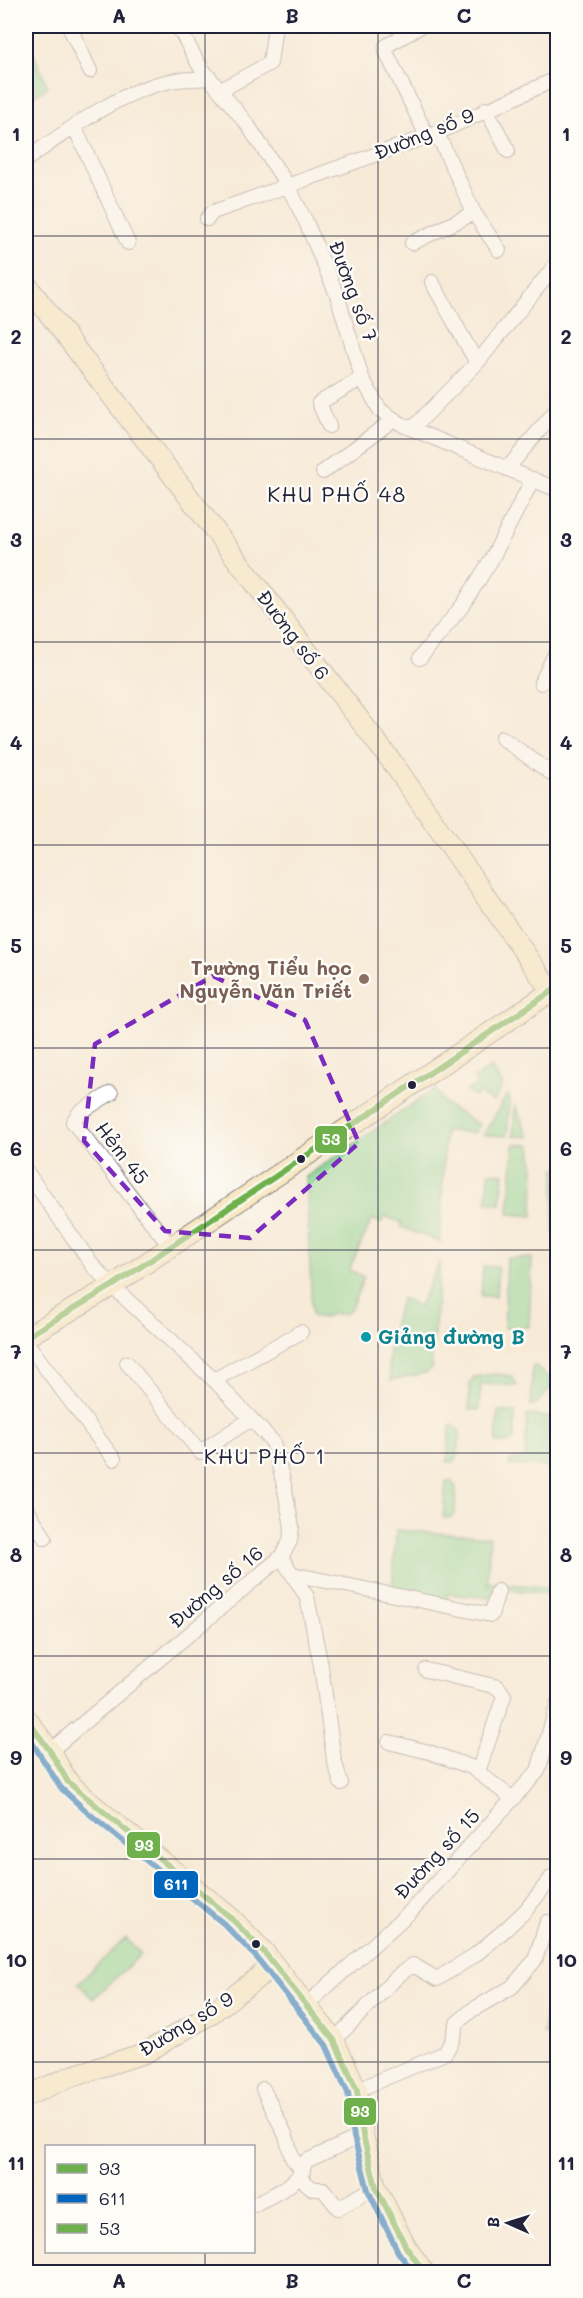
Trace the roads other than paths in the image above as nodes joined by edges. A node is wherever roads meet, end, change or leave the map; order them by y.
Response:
1 (69, 26) edge
2 (178, 26) edge
3 (275, 26) edge
4 (422, 26) edge
5 (90, 71) dead end
6 (210, 78) junction
7 (558, 78) edge
8 (221, 90) junction
9 (486, 109) junction
10 (74, 126) junction
11 (432, 135) junction
12 (508, 151) dead end
13 (26, 160) edge
14 (288, 186) junction
15 (474, 213) junction
16 (207, 219) dead end
17 (128, 243) dead end
18 (412, 243) dead end
19 (498, 250) dead end
20 (556, 266) edge
21 (432, 282) dead end
22 (26, 284) edge
23 (477, 363) junction
24 (362, 378) junction
25 (558, 408) edge
26 (394, 419) junction
27 (328, 426) dead end
28 (412, 429) junction
29 (507, 469) junction
30 (323, 472) dead end
31 (533, 479) junction
32 (558, 490) edge
33 (558, 648) edge
34 (420, 658) dead end
35 (541, 683) dead end
36 (502, 738) dead end
37 (556, 774) edge
38 (556, 993) edge
39 (111, 1093) dead end
40 (26, 1171) edge
41 (170, 1246) junction
42 (112, 1286) junction
43 (301, 1332) dead end
44 (26, 1337) edge
45 (26, 1342) edge
46 (127, 1363) dead end
47 (214, 1380) junction
48 (251, 1419) junction
49 (114, 1459) dead end
50 (26, 1508) edge
51 (45, 1538) dead end
52 (281, 1557) junction
53 (292, 1574) junction
54 (498, 1591) dead end
55 (426, 1670) dead end
56 (558, 1702) edge
57 (26, 1718) edge
58 (389, 1742) dead end
59 (50, 1751) junction
60 (478, 1772) junction
61 (340, 1783) dead end
62 (513, 1799) junction
63 (552, 1877) dead end
64 (547, 1922) dead end
65 (273, 1966) junction
66 (305, 2006) junction
67 (334, 2040) junction
68 (263, 2089) dead end
69 (357, 2090) junction
70 (26, 2096) edge
71 (363, 2135) junction
72 (305, 2177) junction
73 (376, 2187) junction
74 (255, 2204) edge
75 (424, 2272) edge

1 - 5 street
2 - 6 street, Đường số 7
3 - 8 street
4 - 11 street
6 - 8 street, Đường số 7
6 - 10 street
7 - 9 street, Đường số 9
8 - 14 street, Đường số 7
9 - 11 street, Đường số 9
9 - 12 street
10 - 13 street
10 - 17 street
11 - 14 street, Đường số 9
11 - 15 street
14 - 16 street, Đường số 9
14 - 24 street, Đường số 7
15 - 18 street
15 - 19 street
20 - 23 street
21 - 23 street
22 - 38 street, Đường số 6
23 - 28 street
24 - 26 street, Đường số 7
24 - 27 street
25 - 29 street
26 - 28 street, Đường số 7
26 - 30 street
28 - 29 street, Đường số 7
29 - 31 street, Đường số 7
31 - 32 street, Đường số 7
31 - 34 street
33 - 35 street
36 - 37 street
38 - 41 street
39 - 41 street, Hẻm 45
40 - 42 street, Đường số 16
41 - 42 street
42 - 44 street
42 - 47 street, Đường số 16
43 - 47 street
45 - 49 street
46 - 48 street
47 - 48 street, Đường số 16
48 - 52 street, Đường số 16
50 - 51 street
52 - 53 street
52 - 59 street, Đường số 16
53 - 54 street
53 - 61 street
55 - 60 street
56 - 62 street, Đường số 15
57 - 59 street
58 - 60 street
59 - 65 street
60 - 62 street
62 - 66 street, Đường số 15
63 - 67 street
64 - 69 street
65 - 66 street
65 - 70 street, Đường số 9
66 - 67 street
67 - 69 street
68 - 72 street
69 - 71 street
71 - 72 street
71 - 73 street
72 - 73 street
72 - 74 street
73 - 75 street

